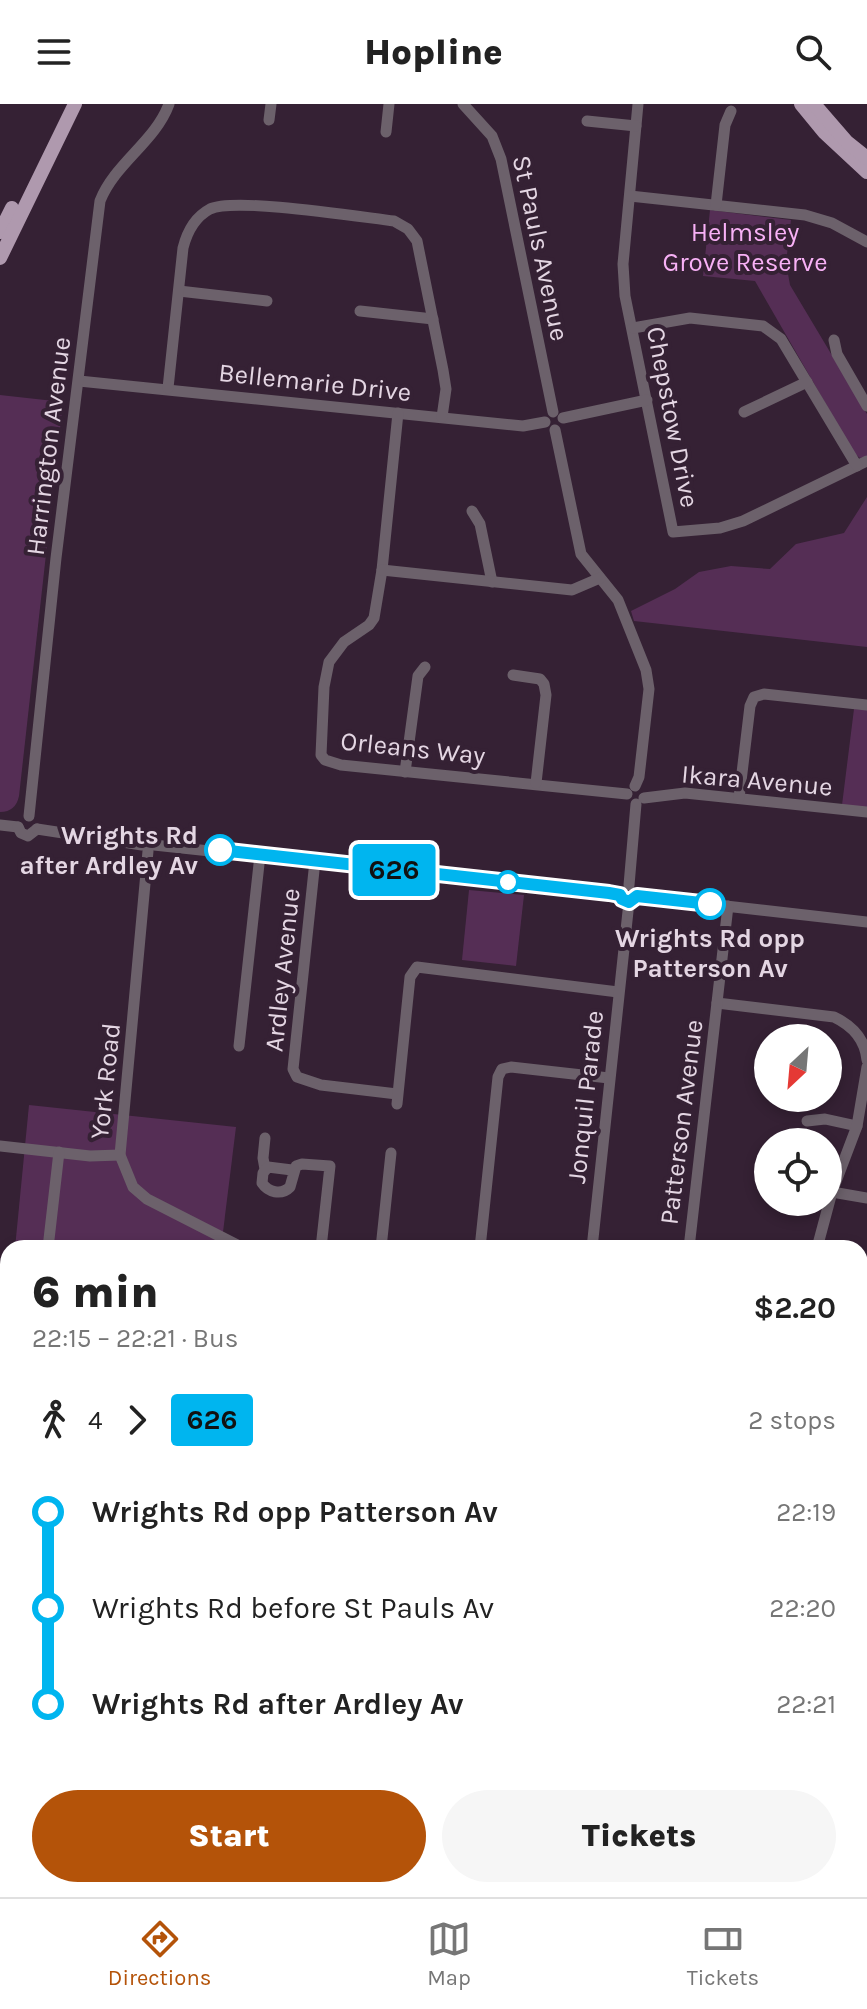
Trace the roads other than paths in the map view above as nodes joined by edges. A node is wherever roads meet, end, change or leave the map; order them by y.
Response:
1 (65, 104) edge
2 (75, 104) edge
3 (169, 104) edge
4 (271, 104) edge
5 (389, 104) edge
6 (463, 104) edge
7 (638, 104) edge
8 (801, 104) edge
9 (814, 104) edge
10 (731, 111) dead end
11 (269, 120) dead end
12 (587, 121) dead end
13 (636, 126) junction
14 (386, 132) dead end
15 (867, 158) edge
16 (867, 172) edge
17 (630, 196) junction
18 (716, 205) junction
19 (0, 232) edge
20 (867, 242) edge
21 (0, 258) edge
22 (179, 291) junction
23 (267, 301) dead end
24 (360, 311) dead end
25 (433, 319) junction
26 (633, 328) junction
27 (834, 340) dead end
28 (79, 381) junction
29 (807, 382) junction
30 (168, 388) junction
31 (647, 400) junction
32 (867, 406) edge
33 (744, 412) dead end
34 (398, 413) junction
35 (442, 417) junction
36 (554, 421) junction
37 (862, 464) edge
38 (472, 511) dead end
39 (382, 570) junction
40 (600, 578) junction
41 (492, 582) junction
42 (425, 667) dead end
43 (513, 675) dead end
44 (867, 705) edge
45 (405, 772) junction
46 (536, 783) junction
47 (631, 790) junction
48 (739, 798) junction
49 (640, 801) junction
50 (867, 812) edge
51 (29, 816) junction
52 (0, 825) edge
53 (18, 827) junction
54 (37, 829) junction
55 (148, 847) junction
56 (260, 855) junction
57 (315, 861) junction
58 (629, 897) junction
59 (728, 906) junction
60 (867, 922) edge
61 (618, 992) junction
62 (717, 1003) junction
63 (865, 1041) edge
64 (239, 1046) dead end
65 (867, 1060) edge
66 (867, 1067) edge
67 (609, 1078) junction
68 (807, 1121) dead end
69 (857, 1126) junction
70 (265, 1138) dead end
71 (0, 1146) edge
72 (59, 1152) junction
73 (391, 1153) dead end
74 (120, 1155) junction
75 (842, 1166) edge
76 (265, 1169) junction
77 (292, 1170) junction
78 (842, 1194) edge
79 (867, 1198) edge
80 (826, 1216) edge
81 (49, 1240) edge
82 (227, 1240) edge
83 (322, 1240) edge
84 (382, 1240) edge
85 (481, 1240) edge
86 (593, 1240) edge
87 (690, 1240) edge
88 (819, 1240) edge

1 - 19 main road
2 - 21 main road
3 - 28 street, Harrington Avenue
4 - 11 street
5 - 14 street
6 - 36 street, St Pauls Avenue
7 - 13 street, Chepstow Drive
8 - 16 main road
9 - 15 main road
10 - 18 street
12 - 13 street
13 - 17 street, Chepstow Drive
17 - 18 street
17 - 26 street, Chepstow Drive
18 - 20 street
22 - 23 street
22 - 25 street
22 - 30 street
24 - 25 street
25 - 35 street
26 - 29 street
26 - 31 street, Chepstow Drive
27 - 32 street
28 - 30 street, Bellemarie Drive
28 - 51 street, Harrington Avenue
29 - 33 street
29 - 37 street
30 - 34 street, Bellemarie Drive
31 - 36 street, Bellemarie Drive
31 - 37 street, Chepstow Drive
34 - 35 street, Bellemarie Drive
34 - 39 street, Orleans Way
35 - 36 street, Bellemarie Drive
36 - 40 street, St Pauls Avenue
38 - 41 street
39 - 41 street
39 - 45 street, Orleans Way
40 - 41 street
40 - 47 street, St Pauls Avenue
42 - 45 street
43 - 46 street
44 - 48 street
45 - 46 street, Orleans Way
46 - 47 street, Orleans Way
47 - 49 street
48 - 49 street, Ikara Avenue
48 - 50 street, Ikara Avenue
49 - 58 street
51 - 53 street
51 - 54 street
52 - 53 street
53 - 54 street
54 - 55 street
55 - 56 street
55 - 74 street, York Road
56 - 57 street
56 - 64 street
57 - 58 street
57 - 61 street, Ardley Avenue
58 - 59 street
58 - 61 street, Jonquil Parade
59 - 60 street
59 - 62 street, Patterson Avenue
61 - 67 street, Jonquil Parade
62 - 63 street
62 - 87 street, Patterson Avenue
63 - 65 street
66 - 69 street
67 - 85 street
67 - 86 street, Jonquil Parade
68 - 69 street
69 - 75 street
70 - 76 street
71 - 72 street
72 - 74 street
72 - 81 street
73 - 84 street
74 - 82 street, York Road
76 - 77 street
76 - 77 street
77 - 83 street
78 - 79 street
80 - 88 street

